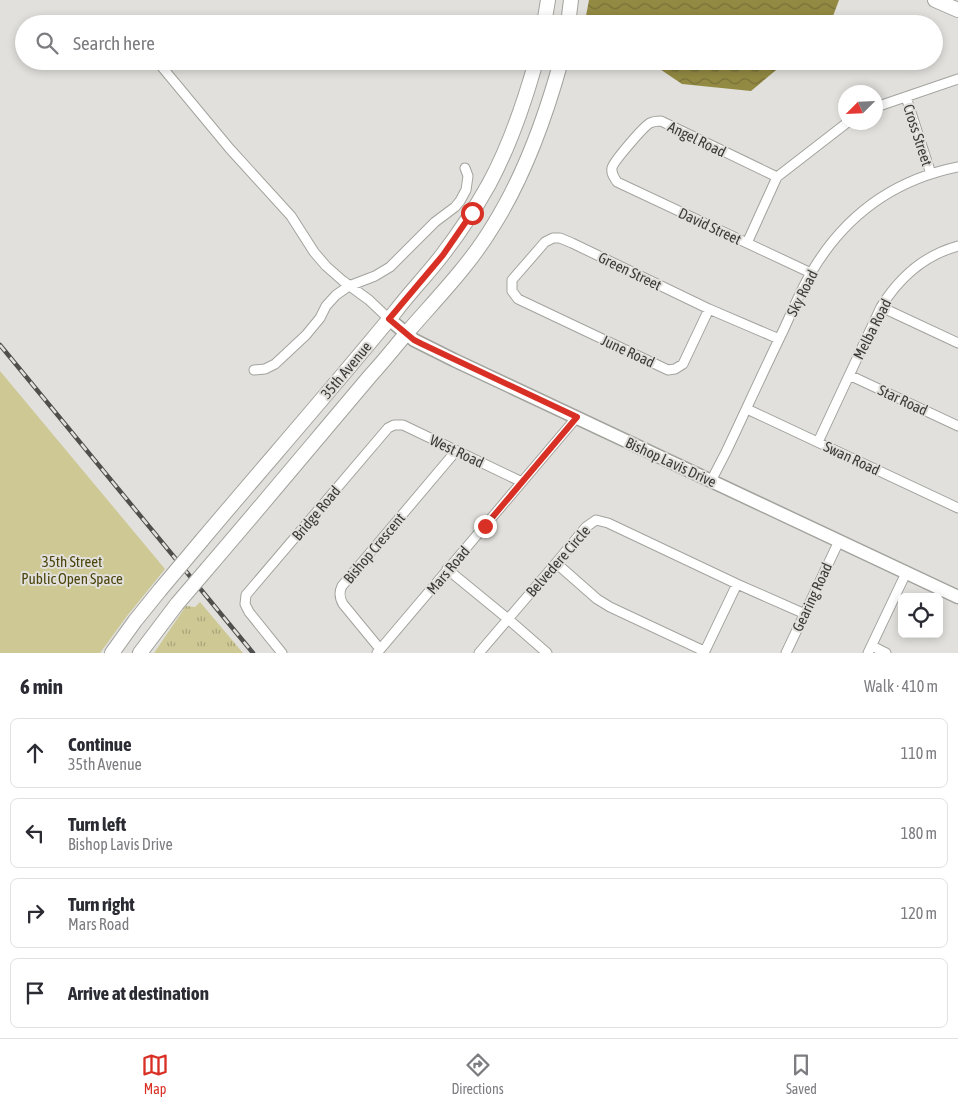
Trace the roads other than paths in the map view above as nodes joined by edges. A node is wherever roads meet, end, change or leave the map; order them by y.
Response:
1 (548, 0) edge
2 (571, 0) edge
3 (934, 0) edge
4 (958, 10) edge
5 (546, 15) edge
6 (569, 15) edge
7 (164, 70) edge
8 (533, 70) edge
9 (557, 70) edge
10 (958, 80) edge
11 (906, 97) junction
12 (883, 105) edge
13 (838, 130) edge
14 (958, 167) edge
15 (465, 168) dead end
16 (612, 174) joint
17 (930, 174) junction
18 (777, 177) junction
19 (747, 243) junction
20 (958, 246) edge
21 (811, 273) junction
22 (349, 286) junction
23 (518, 299) joint
24 (881, 307) junction
25 (709, 309) junction
26 (389, 319) junction
27 (406, 333) junction
28 (779, 339) junction
29 (958, 343) edge
30 (254, 370) dead end
31 (849, 375) junction
32 (747, 409) junction
33 (577, 417) junction
34 (392, 426) joint
35 (958, 426) edge
36 (818, 442) junction
37 (456, 451) junction
38 (711, 481) junction
39 (522, 482) junction
40 (958, 508) edge
41 (839, 541) junction
42 (556, 563) junction
43 (448, 570) junction
44 (906, 573) junction
45 (737, 584) junction
46 (958, 597) edge
47 (805, 614) junction
48 (508, 619) junction
49 (870, 650) edge
50 (378, 651) edge
51 (704, 652) edge
52 (112, 653) edge
53 (140, 653) edge
54 (282, 653) edge
55 (479, 653) edge
56 (547, 653) edge
57 (786, 653) edge
58 (886, 653) edge

1 - 5 main road
2 - 6 main road
3 - 4 main road
7 - 22 street
8 - 26 main road, 35th Avenue
9 - 27 main road, 35th Avenue
10 - 11 street
11 - 12 street
11 - 17 street, Cross Street
13 - 18 street
14 - 17 street, Sky Road
15 - 22 street
16 - 18 street, Angel Road
16 - 19 street, David Street
17 - 21 street, Sky Road
18 - 19 street
19 - 21 street, David Street
20 - 24 street, Melba Road
21 - 28 street, Sky Road
22 - 26 street
22 - 30 street
23 - 25 street, June Road
23 - 25 street, Green Street
24 - 29 street
24 - 31 street, Melba Road
25 - 28 street, Green Street
26 - 27 street, Bishop Lavis Drive
26 - 52 main road, 35th Avenue, bridge
27 - 33 street, Bishop Lavis Drive
27 - 53 main road, 35th Avenue, bridge
28 - 32 street, Sky Road
31 - 35 street, Star Road
31 - 36 street, Melba Road
32 - 36 street, Swan Road
32 - 38 street, Sky Road
33 - 38 street, Bishop Lavis Drive
33 - 39 street, Mars Road
34 - 37 street, West Road
34 - 54 street, Bridge Road
36 - 40 street, Swan Road
37 - 39 street, West Road
37 - 50 street, Bishop Crescent
38 - 41 street, Bishop Lavis Drive
39 - 43 street, Mars Road
41 - 44 street, Bishop Lavis Drive
41 - 47 street, Gearing Road
42 - 45 street, Belvedere Circle
42 - 48 street, Belvedere Circle
42 - 51 street
43 - 48 street
43 - 50 street, Mars Road
44 - 46 street, Bishop Lavis Drive
44 - 49 street
45 - 47 street, Belvedere Circle
45 - 51 street
47 - 57 street, Gearing Road
48 - 55 street, Belvedere Circle
48 - 56 street
49 - 58 street

